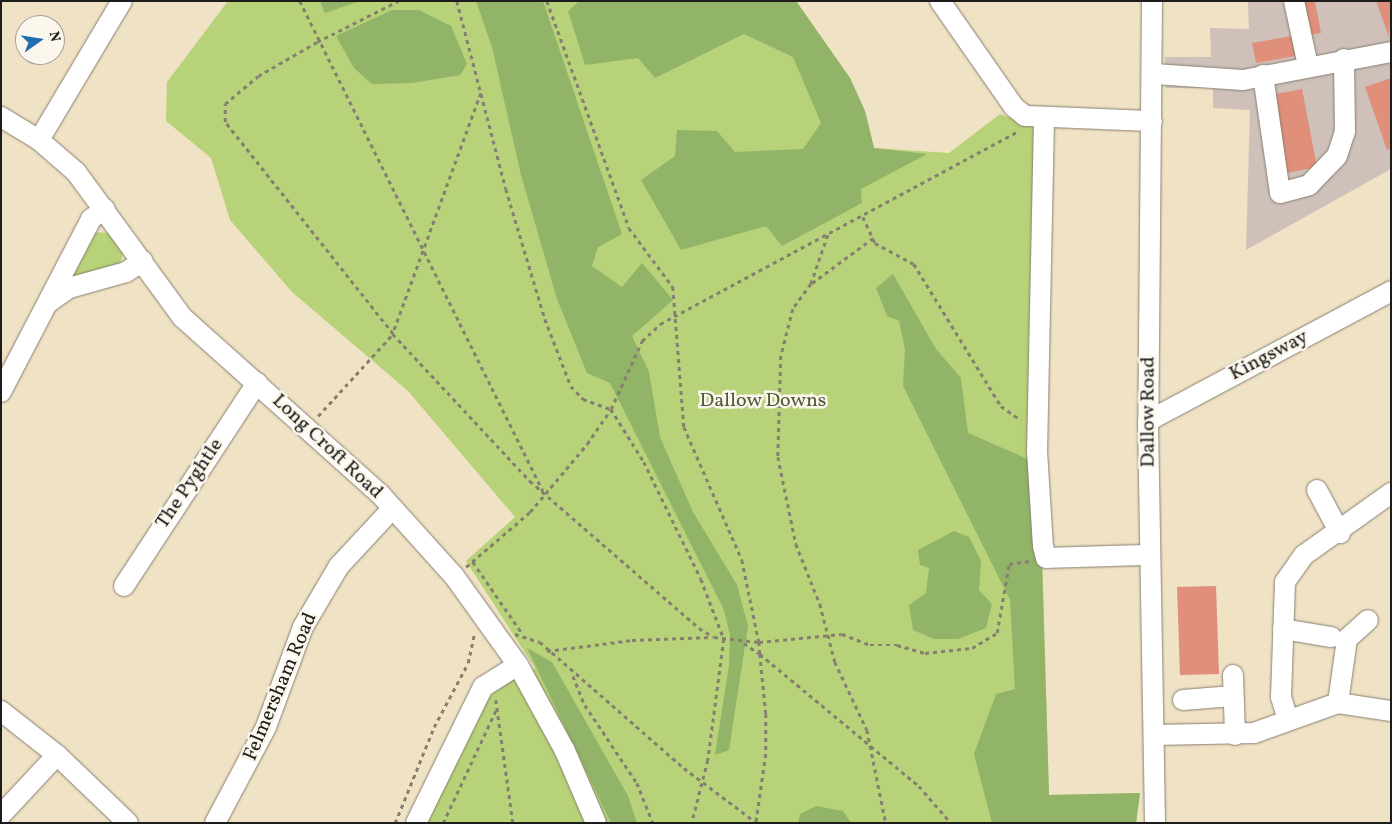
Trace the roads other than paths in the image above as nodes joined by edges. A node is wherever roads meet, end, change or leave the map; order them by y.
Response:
1 (122, 1) edge
2 (940, 1) edge
3 (1152, 1) edge
4 (1294, 1) edge
5 (1391, 52) edge
6 (1344, 59) junction
7 (1308, 66) junction
8 (1154, 74) junction
9 (1264, 76) junction
10 (1, 117) edge
11 (1034, 117) junction
12 (1152, 121) junction
13 (39, 140) junction
14 (105, 209) junction
15 (143, 261) junction
16 (1391, 291) edge
17 (45, 304) junction
18 (257, 382) junction
19 (1, 392) edge
20 (1148, 421) junction
21 (1317, 490) dead end
22 (1391, 493) edge
23 (392, 509) junction
24 (1340, 533) junction
25 (1150, 555) junction
26 (124, 586) dead end
27 (1368, 620) dead end
28 (1283, 629) junction
29 (1331, 637) dead end
30 (511, 669) junction
31 (1233, 675) dead end
32 (1234, 696) junction
33 (1182, 700) dead end
34 (1338, 703) junction
35 (1, 711) edge
36 (1391, 711) edge
37 (1288, 720) junction
38 (1154, 735) junction
39 (1235, 735) junction
40 (58, 755) junction
41 (1, 815) edge
42 (128, 823) edge
43 (215, 823) edge
44 (416, 823) edge
45 (596, 823) edge
46 (1155, 823) edge

1 - 13 street
2 - 11 street
3 - 8 street, Dallow Road
4 - 7 street
5 - 6 street
6 - 7 street
6 - 9 street
7 - 9 street
8 - 9 street
8 - 12 street, Dallow Road
10 - 13 street, Long Croft Road
11 - 12 street
11 - 25 street
12 - 20 street, Dallow Road
13 - 14 street, Long Croft Road
14 - 15 street, Long Croft Road
14 - 17 street
15 - 17 street
15 - 18 street, Long Croft Road
16 - 20 street, Kingsway
17 - 19 street
18 - 23 street, Long Croft Road
18 - 26 street, The Pyghtle
20 - 25 street, Dallow Road
21 - 24 street
22 - 24 street
23 - 30 street, Long Croft Road
23 - 43 street, Felmersham Road
24 - 28 street
25 - 38 street, Dallow Road
27 - 34 street
28 - 29 street
28 - 37 street
30 - 44 street
30 - 45 street, Long Croft Road
31 - 32 street
32 - 33 street
32 - 39 street
34 - 36 street
34 - 37 street
35 - 40 street
37 - 39 street
38 - 39 street
38 - 46 street, Dallow Road
40 - 41 street
40 - 42 street

